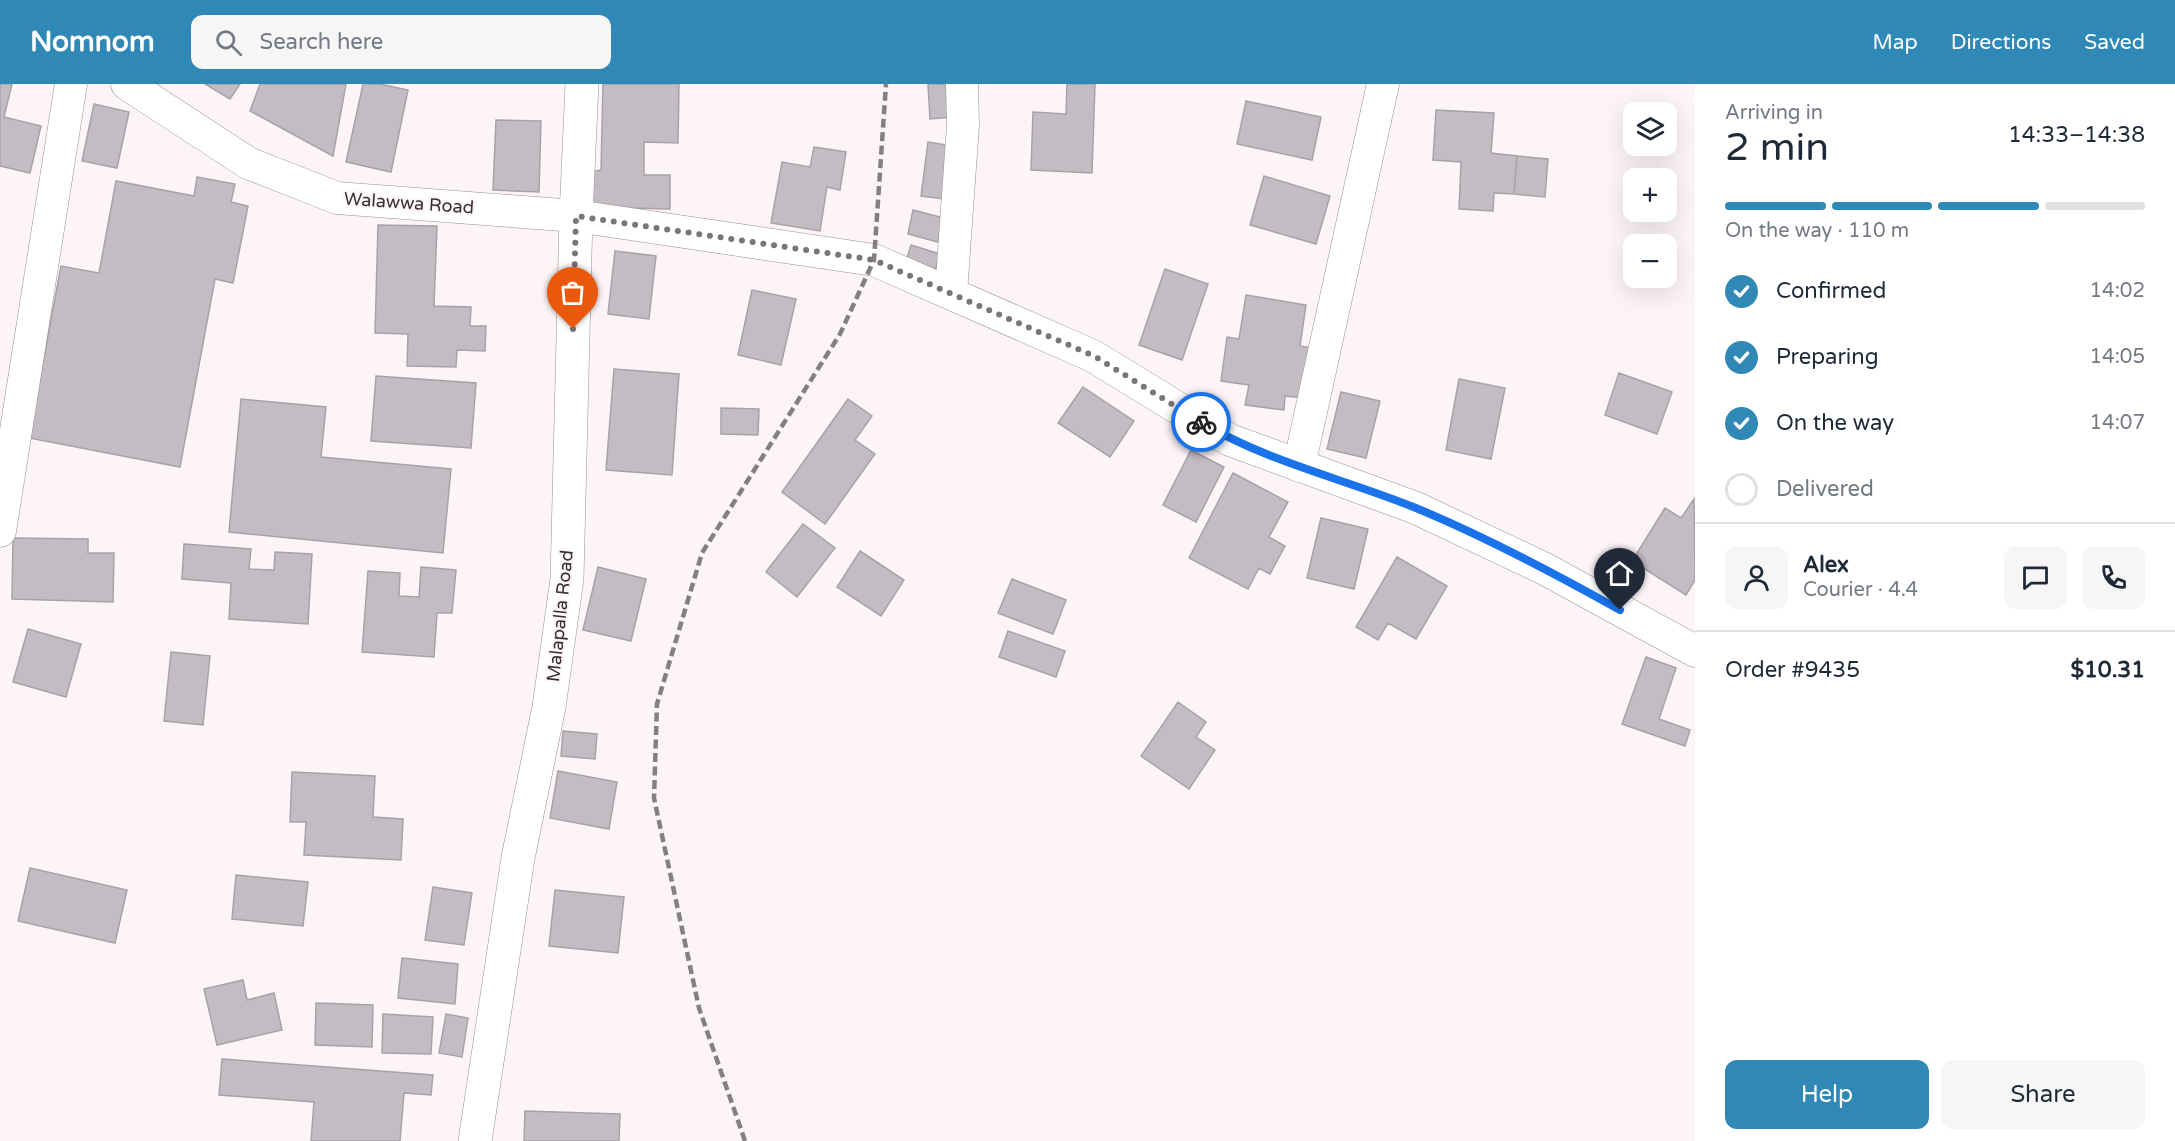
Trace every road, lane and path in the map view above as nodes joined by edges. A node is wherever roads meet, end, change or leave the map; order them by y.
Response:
1 (71, 84) edge
2 (127, 84) edge
3 (582, 84) edge
4 (962, 84) edge
5 (1383, 84) edge
6 (576, 216) junction
7 (951, 292) junction
8 (1299, 466) junction
9 (0, 531) edge
10 (1695, 651) edge
11 (475, 1141) edge

1 - 9 street
2 - 6 street, Walawwa Road
3 - 6 street, Malapalla Road
4 - 7 street
5 - 8 street
6 - 7 street, Walawwa Road
6 - 11 street, Malapalla Road
7 - 8 street, Walawwa Road
8 - 10 street, Walawwa Road

